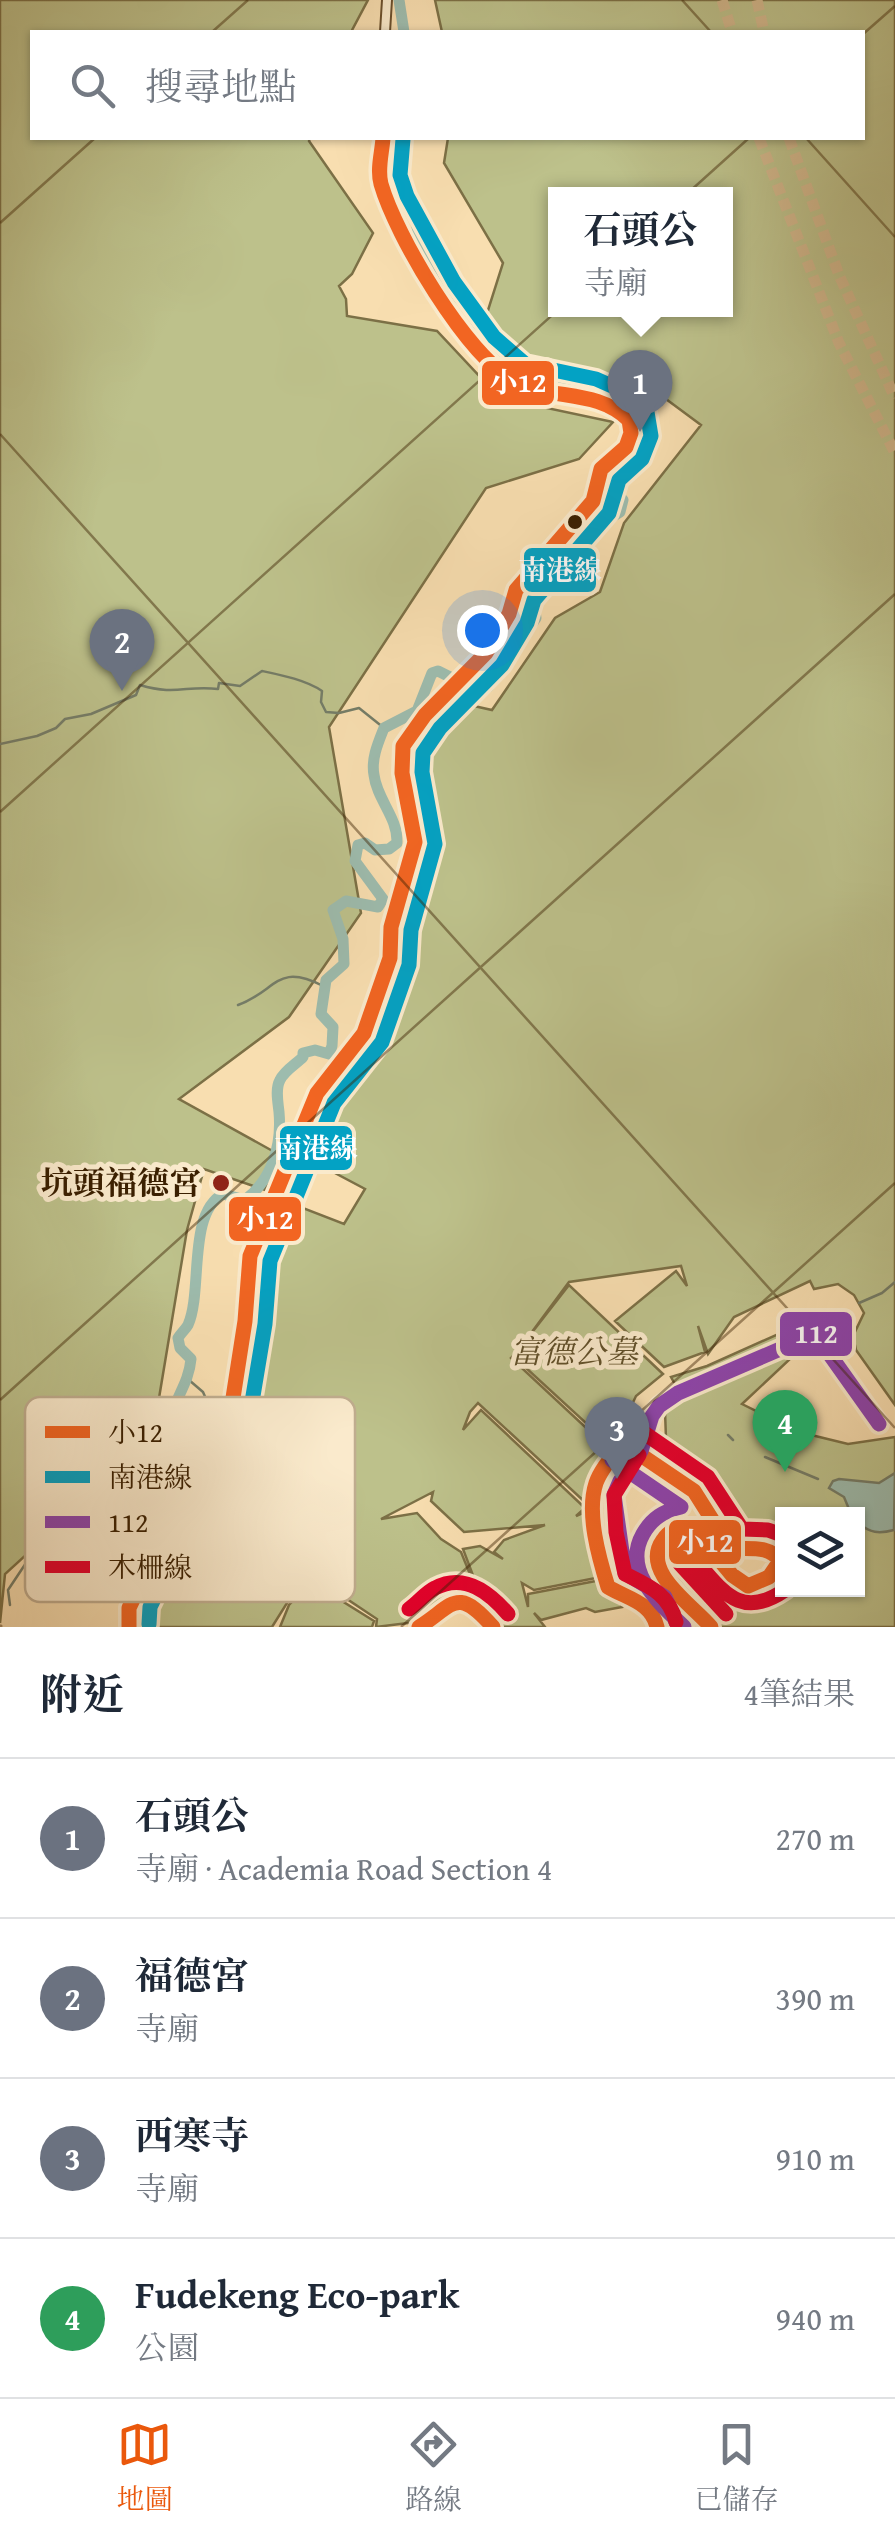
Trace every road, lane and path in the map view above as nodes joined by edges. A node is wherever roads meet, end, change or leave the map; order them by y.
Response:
1 (388, 0) edge
2 (385, 30) edge
3 (384, 140) edge
4 (233, 1397) edge
5 (131, 1602) edge
6 (128, 1627) edge
7 (418, 1627) edge
8 (493, 1627) edge
9 (657, 1627) edge
10 (711, 1627) edge

1 - 2 street
3 - 4 street
5 - 6 street
7 - 8 street
9 - 10 street

